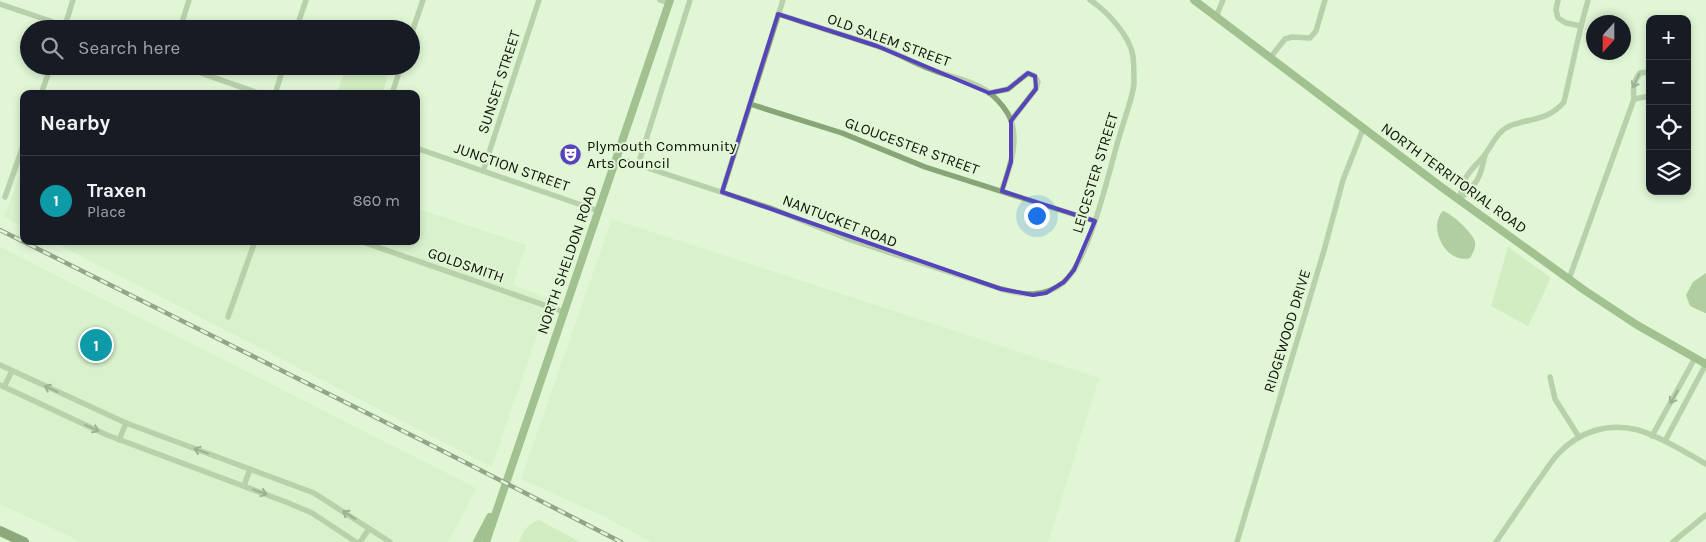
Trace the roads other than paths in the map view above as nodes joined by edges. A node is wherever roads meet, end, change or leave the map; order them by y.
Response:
1 (73, 0) edge
2 (190, 0) edge
3 (306, 0) edge
4 (422, 0) edge
5 (539, 0) edge
6 (660, 0) edge
7 (690, 0) edge
8 (783, 0) edge
9 (1090, 0) edge
10 (1194, 0) edge
11 (1223, 0) edge
12 (1325, 0) edge
13 (1558, 0) edge
14 (1588, 0) edge
15 (669, 1) edge
16 (0, 4) edge
17 (778, 14) junction
18 (1216, 16) junction
19 (45, 20) edge
20 (66, 20) edge
21 (183, 20) edge
22 (299, 20) edge
23 (416, 20) edge
24 (1581, 26) junction
25 (1270, 58) junction
26 (1646, 73) edge
27 (48, 75) edge
28 (207, 75) edge
29 (281, 75) edge
30 (398, 75) edge
31 (42, 90) edge
32 (250, 90) edge
33 (276, 90) edge
34 (393, 90) edge
35 (989, 93) junction
36 (1646, 97) edge
37 (1634, 99) junction
38 (750, 104) junction
39 (1011, 121) junction
40 (1364, 129) junction
41 (420, 149) edge
42 (20, 154) edge
43 (1485, 155) junction
44 (617, 158) junction
45 (638, 165) junction
46 (483, 171) junction
47 (722, 192) junction
48 (1002, 192) junction
49 (5, 197) dead end
50 (1459, 200) junction
51 (599, 211) junction
52 (1095, 221) junction
53 (254, 245) edge
54 (371, 245) edge
55 (1569, 279) junction
56 (1055, 288) joint
57 (564, 312) junction
58 (228, 317) dead end
59 (1695, 358) junction
60 (1706, 364) edge
61 (0, 365) edge
62 (12, 371) junction
63 (1550, 377) dead end
64 (2, 386) edge
65 (126, 424) junction
66 (1579, 436) junction
67 (1652, 436) junction
68 (119, 440) junction
69 (1665, 441) junction
70 (1706, 464) edge
71 (250, 469) junction
72 (244, 486) junction
73 (499, 500) junction
74 (1706, 515) edge
75 (369, 529) junction
76 (0, 531) edge
77 (24, 542) edge
78 (356, 542) edge
79 (360, 542) edge
80 (390, 542) edge
81 (476, 542) edge
82 (486, 542) edge
83 (1237, 542) edge
84 (1496, 542) edge
85 (1673, 542) edge

1 - 20 street
2 - 21 street
3 - 22 street
4 - 23 street
5 - 46 street, SUNSET STREET
6 - 15 street
7 - 45 street
8 - 17 street
9 - 52 street, LEICESTER STREET
10 - 18 main road, NORTH TERRITORIAL ROAD
11 - 18 street
12 - 25 street
13 - 24 street
14 - 24 street
15 - 44 main road, NORTH SHELDON ROAD
16 - 19 street
17 - 35 street, OLD SALEM STREET
17 - 38 street
18 - 25 main road, NORTH TERRITORIAL ROAD
24 - 43 street
25 - 40 main road, NORTH TERRITORIAL ROAD
26 -> 37 street
27 - 31 street
28 - 32 street
29 - 33 street
30 - 34 street
35 - 39 street, OLD SALEM STREET
35 - 39 street
36 - 37 street
37 - 55 street
38 - 47 street
38 - 48 street, GLOUCESTER STREET
39 - 48 street
40 - 50 main road, NORTH TERRITORIAL ROAD
40 - 83 street, RIDGEWOOD DRIVE
41 - 46 street, JUNCTION STREET
42 - 49 street
43 - 50 street
43 - 50 street
44 - 45 street, NANTUCKET ROAD
44 - 51 main road, NORTH SHELDON ROAD
45 - 47 street, NANTUCKET ROAD
46 - 51 street, JUNCTION STREET
47 - 56 street, NANTUCKET ROAD
48 - 52 street, GLOUCESTER STREET
50 - 55 main road, NORTH TERRITORIAL ROAD
51 - 57 main road, NORTH SHELDON ROAD
52 - 56 street, LEICESTER STREET
53 - 58 street
54 - 57 street, GOLDSMITH
55 - 59 main road, NORTH TERRITORIAL ROAD
57 - 73 main road, NORTH SHELDON ROAD
59 - 60 main road, NORTH TERRITORIAL ROAD
59 -> 67 street
60 - 69 street
61 - 62 street
62 - 64 street
65 -> 62 street
63 - 66 street
64 -> 68 street
65 - 68 street
71 -> 65 street
66 - 67 street
66 - 84 street
67 - 69 street
68 - 72 street
69 - 70 street
71 - 72 street
75 -> 71 street
72 -> 78 street
73 - 81 main road, NORTH SHELDON ROAD
73 - 82 main road, NORTH SHELDON ROAD
74 - 85 street
75 - 79 street
75 - 80 street
76 - 77 highway

